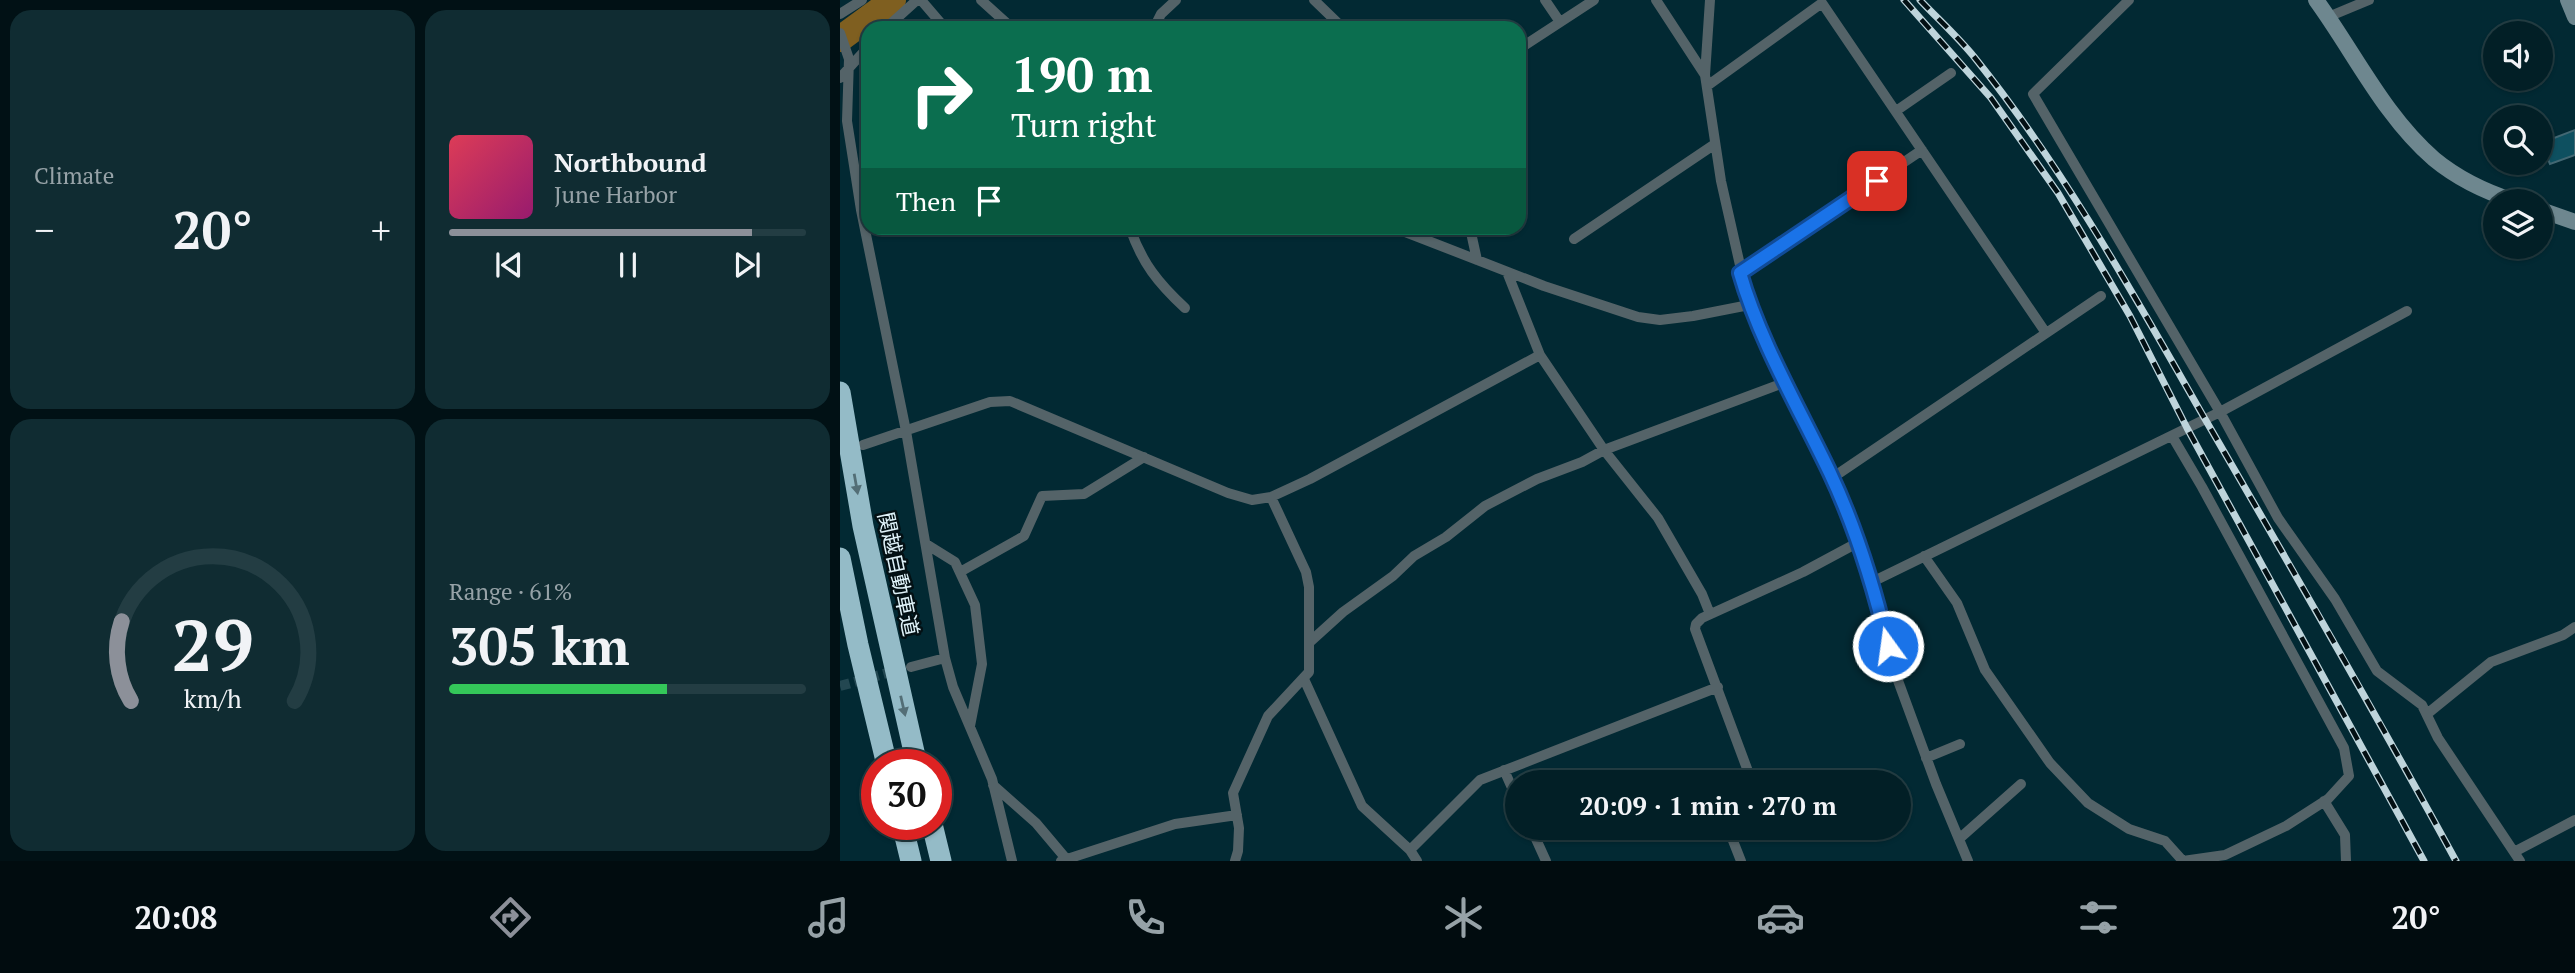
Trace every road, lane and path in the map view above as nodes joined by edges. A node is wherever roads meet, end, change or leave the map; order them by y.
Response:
1 (862, 0) edge
2 (919, 0) edge
3 (981, 0) edge
4 (1176, 0) edge
5 (1314, 0) edge
6 (1545, 0) edge
7 (1594, 0) edge
8 (1656, 0) edge
9 (1710, 0) edge
10 (2130, 0) edge
11 (2316, 0) edge
12 (2369, 0) edge
13 (2568, 0) edge
14 (840, 14) edge
15 (2328, 16) junction
16 (2575, 17) edge
17 (894, 21) edge
18 (938, 21) edge
19 (1004, 21) edge
20 (1158, 21) edge
21 (1336, 21) edge
22 (1560, 22) junction
23 (840, 33) edge
24 (1526, 44) edge
25 (861, 54) edge
26 (850, 65) junction
27 (1951, 73) dead end
28 (840, 78) edge
29 (1706, 81) junction
30 (1896, 111) junction
31 (1715, 144) junction
32 (1922, 150) junction
33 (861, 184) edge
34 (2484, 189) edge
35 (2553, 215) edge
36 (2575, 222) edge
37 (871, 235) edge
38 (1132, 235) edge
39 (1413, 235) edge
40 (1471, 235) edge
41 (1574, 239) dead end
42 (1477, 260) junction
43 (1507, 272) junction
44 (1740, 273) junction
45 (2101, 296) dead end
46 (1749, 305) junction
47 (1185, 308) dead end
48 (2407, 311) dead end
49 (2046, 333) junction
50 (1540, 355) junction
51 (1787, 382) junction
52 (840, 392) edge
53 (2220, 412) junction
54 (906, 431) junction
55 (2172, 436) junction
56 (863, 445) dead end
57 (1604, 450) junction
58 (1144, 457) junction
59 (1832, 478) junction
60 (1271, 497) junction
61 (1857, 543) junction
62 (926, 544) junction
63 (1924, 556) junction
64 (840, 558) edge
65 (960, 572) junction
66 (1872, 582) junction
67 (1710, 614) junction
68 (2575, 627) edge
69 (1311, 641) junction
70 (945, 658) junction
71 (911, 667) tunnel mouth
72 (1304, 679) junction
73 (1718, 687) junction
74 (2427, 714) junction
75 (970, 726) junction
76 (1960, 744) dead end
77 (883, 749) edge
78 (913, 749) edge
79 (1926, 758) junction
80 (1504, 770) joint
81 (1748, 770) edge
82 (2021, 783) dead end
83 (993, 785) junction
84 (2324, 801) junction
85 (1237, 815) junction
86 (2575, 820) edge
87 (1959, 839) junction
88 (906, 840) edge
89 (936, 840) edge
90 (1536, 840) edge
91 (1733, 840) edge
92 (1410, 850) junction
93 (2517, 856) edge
94 (1065, 860) edge
95 (911, 861) edge
96 (941, 861) edge
97 (1012, 861) edge
98 (1235, 861) edge
99 (1417, 861) edge
100 (1546, 861) edge
101 (1741, 861) edge
102 (1968, 861) edge
103 (2346, 861) edge

1 - 14 street
2 - 17 street
2 - 18 street
3 - 19 street
4 - 20 street
5 - 21 street
6 - 22 street
7 - 22 street
8 - 29 street
9 - 29 street
10 - 53 street
11 - 15 street
12 - 15 street
13 - 16 street
15 - 34 street
22 - 24 street
23 - 26 street
25 - 26 street
26 - 28 street
26 - 33 street
27 - 30 street
29 - 30 street
29 - 31 street
30 - 32 street
31 - 41 street
31 - 44 street
32 - 44 street
32 - 49 street
35 - 36 street
37 - 54 street
38 - 47 street
39 - 42 street
40 - 42 street
42 - 43 street
43 - 46 street
43 - 50 street
44 - 46 street
45 - 49 street
46 - 51 street
48 - 53 street
49 - 59 street
50 - 57 street
50 - 60 street
51 - 57 street
51 - 59 street
52 -> 78 highway, 関越自動車道
53 - 55 street
53 - 74 street
54 - 56 street
54 - 58 street
54 - 62 street
55 - 63 street
55 - 84 street
57 - 67 street
57 - 69 street
58 - 60 street
58 - 65 street
59 - 61 street
60 - 69 street
61 - 66 street
61 - 67 street
62 - 65 street
62 - 70 street
63 - 66 street
63 - 84 street
64 - 77 highway
65 - 75 street
66 - 79 street
67 - 73 street
68 - 74 street
69 - 72 street
70 - 71 street
70 - 75 street
72 - 85 street
72 - 92 street
73 - 80 street
73 - 81 street
74 - 93 street
75 - 83 street
76 - 79 street
79 - 87 street
80 - 92 street
82 - 87 street
83 - 94 street
83 - 97 street
84 - 103 street
85 - 94 street
85 - 98 street
86 - 93 street
87 - 102 street
88 - 95 highway
89 - 96 highway
90 - 100 street
91 - 101 street
92 - 99 street

